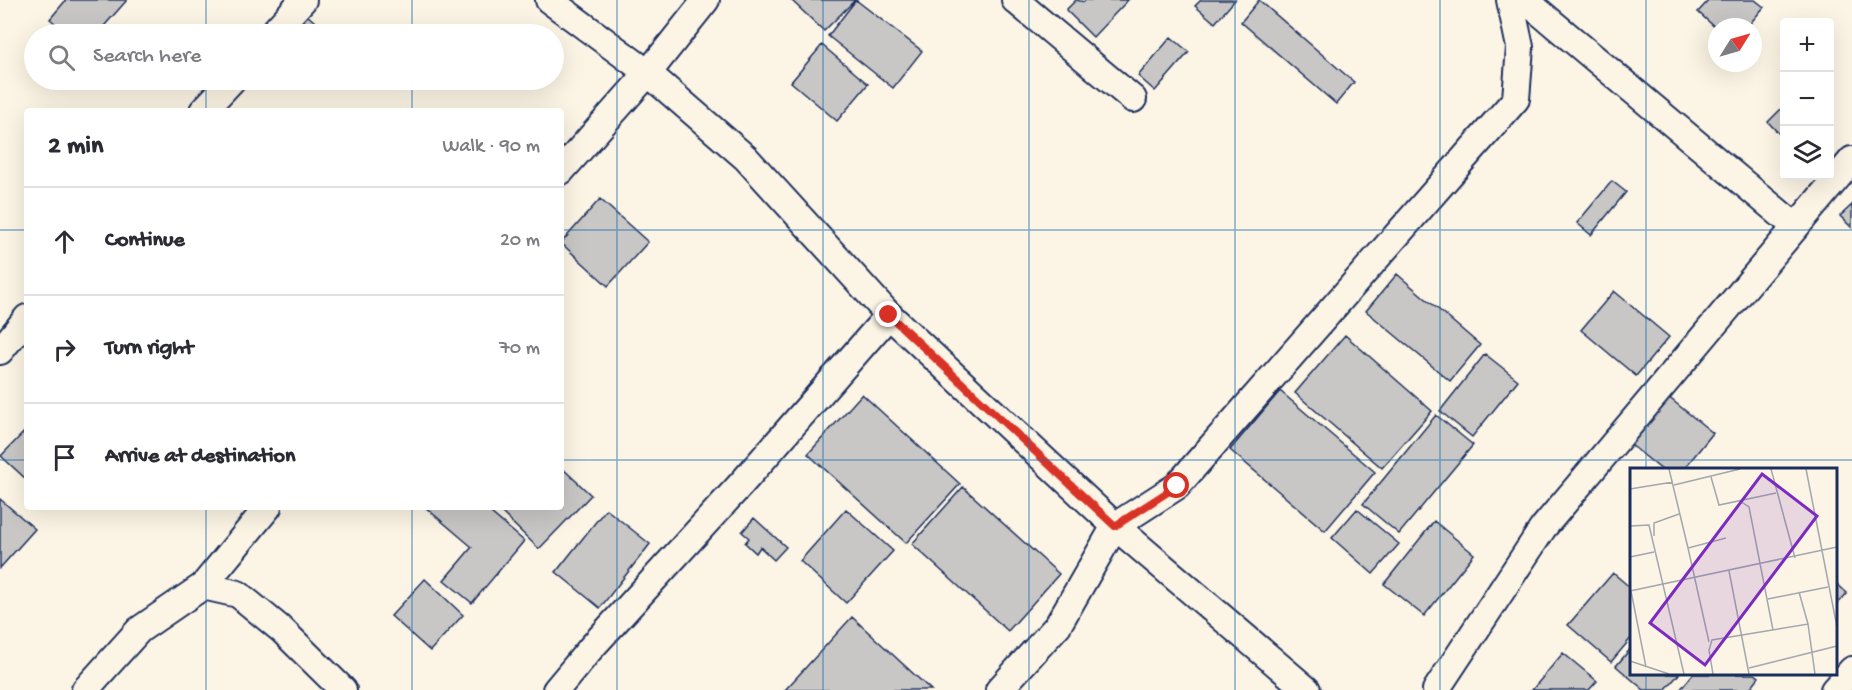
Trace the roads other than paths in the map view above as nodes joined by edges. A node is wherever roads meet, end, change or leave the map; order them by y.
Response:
1 (303, 0) edge
2 (549, 0) edge
3 (706, 0) edge
4 (1015, 0) edge
5 (1510, 0) edge
6 (1525, 0) edge
7 (281, 24) edge
8 (648, 73) junction
9 (223, 90) edge
10 (1133, 99) dead end
11 (206, 108) edge
12 (1852, 160) edge
13 (564, 168) edge
14 (1796, 227) junction
15 (889, 315) junction
16 (24, 322) edge
17 (0, 351) edge
18 (266, 510) edge
19 (1115, 526) junction
20 (203, 586) junction
21 (1852, 670) edge
22 (85, 690) edge
23 (343, 690) edge
24 (556, 690) edge
25 (999, 690) edge
26 (1306, 690) edge
27 (1436, 690) edge
28 (1834, 690) edge

1 - 7 street
2 - 8 street
3 - 8 street
4 - 10 street
5 - 19 street
6 - 14 street
8 - 13 street
8 - 15 street
9 - 11 street
12 - 14 street
14 - 27 street
15 - 19 street
15 - 24 street
16 - 17 street
18 - 20 street
19 - 25 street
19 - 26 street
20 - 22 street
20 - 23 street
21 - 28 street

